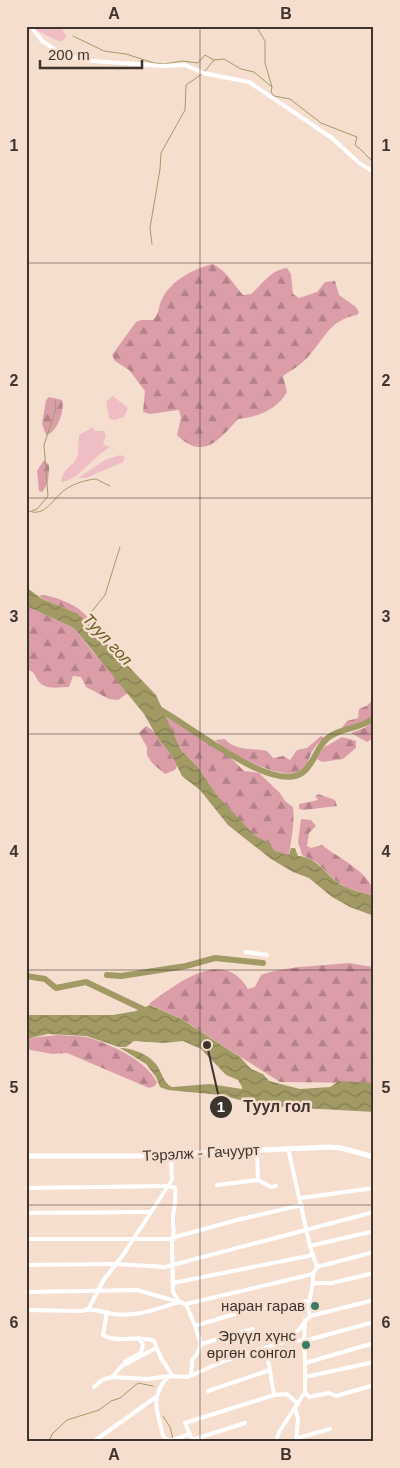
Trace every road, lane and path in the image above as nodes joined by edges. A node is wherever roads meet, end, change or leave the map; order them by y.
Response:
1 (32, 26) edge
2 (374, 172) edge
3 (246, 952) dead end
4 (267, 955) dead end
5 (288, 1148) junction
6 (257, 1149) junction
7 (171, 1155) junction
8 (26, 1156) edge
9 (374, 1157) edge
10 (258, 1180) junction
11 (217, 1185) dead end
12 (168, 1186) junction
13 (276, 1186) dead end
14 (26, 1188) edge
15 (374, 1188) edge
16 (301, 1198) junction
17 (302, 1206) junction
18 (151, 1212) junction
19 (374, 1212) edge
20 (26, 1213) edge
21 (307, 1229) junction
22 (374, 1231) edge
23 (174, 1238) junction
24 (26, 1239) edge
25 (132, 1240) junction
26 (310, 1246) junction
27 (374, 1252) edge
28 (313, 1255) junction
29 (116, 1264) junction
30 (26, 1265) edge
31 (172, 1265) junction
32 (317, 1267) junction
33 (374, 1273) edge
34 (313, 1274) junction
35 (173, 1283) junction
36 (313, 1283) junction
37 (99, 1290) junction
38 (26, 1292) edge
39 (374, 1300) edge
40 (308, 1301) junction
41 (179, 1302) junction
42 (186, 1304) junction
43 (26, 1310) edge
44 (86, 1310) junction
45 (107, 1312) junction
46 (310, 1316) junction
47 (305, 1320) junction
48 (374, 1322) edge
49 (195, 1326) junction
50 (252, 1329) dead end
51 (138, 1338) junction
52 (290, 1340) junction
53 (304, 1341) junction
54 (374, 1343) edge
55 (201, 1344) junction
56 (266, 1346) junction
57 (158, 1350) junction
58 (374, 1362) edge
59 (305, 1363) junction
60 (124, 1365) junction
61 (270, 1370) junction
62 (191, 1375) junction
63 (171, 1376) junction
64 (112, 1377) junction
65 (305, 1378) junction
66 (374, 1385) edge
67 (94, 1387) dead end
68 (208, 1391) dead end
69 (305, 1392) junction
70 (274, 1395) junction
71 (156, 1397) junction
72 (296, 1406) junction
73 (246, 1423) dead end
74 (330, 1429) dead end
75 (190, 1434) junction
76 (297, 1440) edge
77 (193, 1441) edge
78 (93, 1442) edge
79 (169, 1442) edge
80 (276, 1442) edge

1 - 2 street
3 - 4 street
5 - 6 main road, Тэрэлж - Гачуурт
5 - 9 main road, Тэрэлж - Гачуурт
5 - 16 street
6 - 7 main road, Тэрэлж - Гачуурт
6 - 10 street
7 - 8 main road, Тэрэлж - Гачуурт
7 - 12 street
10 - 11 street
10 - 13 street
12 - 14 street
12 - 18 street
12 - 23 street
15 - 16 street
16 - 17 street
17 - 21 street
17 - 23 street
18 - 20 street
18 - 25 street
19 - 21 street
21 - 26 street
21 - 31 street
22 - 26 street
23 - 25 street
23 - 31 street
24 - 25 street
25 - 29 street
26 - 28 street
27 - 32 street
28 - 32 street
28 - 35 street
29 - 30 street
29 - 31 street
29 - 37 street
31 - 35 street
32 - 34 street
33 - 36 street
34 - 36 street
34 - 42 street
35 - 41 street
36 - 40 street
37 - 38 street
37 - 41 street
37 - 44 street
39 - 46 street
40 - 46 street
40 - 49 street
41 - 42 street
41 - 45 street
42 - 49 street
43 - 44 street
44 - 45 street
45 - 51 street
46 - 47 street
47 - 52 street
47 - 53 street
48 - 53 street
49 - 55 street
50 - 55 street
51 - 57 street
51 - 60 street
52 - 53 street
52 - 56 street
53 - 59 street
54 - 59 street
55 - 62 street
56 - 61 street
56 - 62 street
57 - 60 street
57 - 63 street
58 - 65 street
59 - 65 street
60 - 64 street
61 - 68 street
61 - 70 street
62 - 63 street
63 - 64 street
63 - 71 street
64 - 67 street
65 - 69 street
66 - 69 street
69 - 72 street
70 - 72 street
70 - 75 street
71 - 78 street
71 - 79 street
72 - 76 street
72 - 80 street
73 - 77 street
74 - 76 street
75 - 77 street
75 - 79 street

